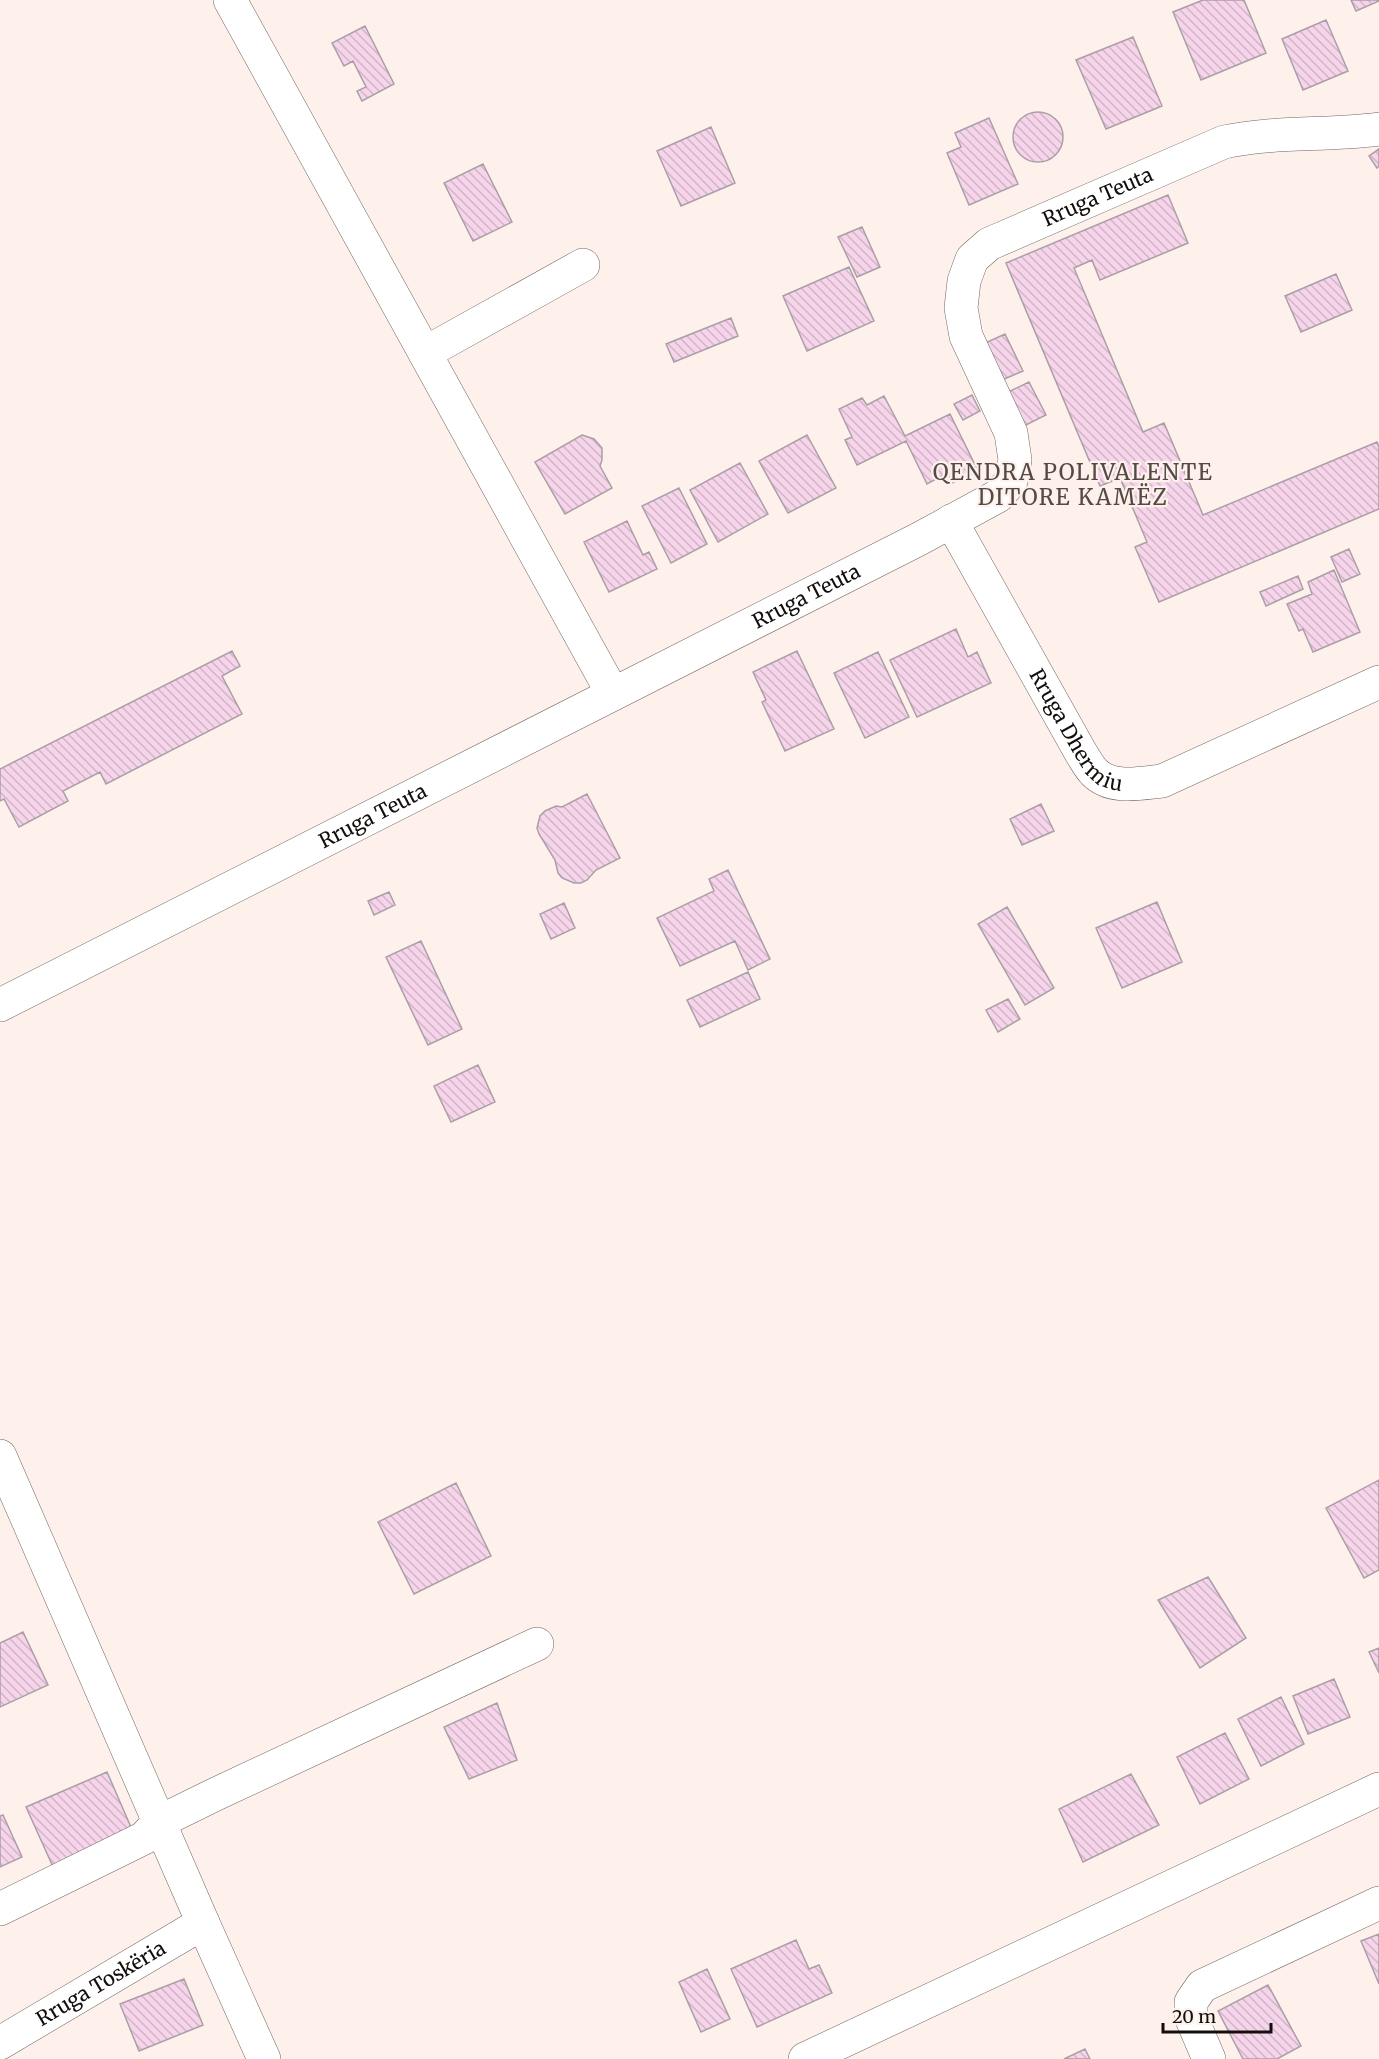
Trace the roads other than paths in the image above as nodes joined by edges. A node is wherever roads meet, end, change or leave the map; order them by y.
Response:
1 (230, 0) edge
2 (1379, 129) edge
3 (584, 265) dead end
4 (425, 353) junction
5 (951, 521) junction
6 (1379, 682) edge
7 (613, 694) junction
8 (0, 1005) edge
9 (2, 1468) edge
10 (537, 1644) dead end
11 (1379, 1789) edge
12 (159, 1822) junction
13 (1379, 1903) edge
14 (0, 1909) edge
15 (202, 1923) junction
16 (0, 2043) edge
17 (264, 2059) edge
18 (805, 2059) edge
19 (1209, 2059) edge

1 - 4 street
2 - 5 street, Rruga Teuta
3 - 4 street
4 - 7 street
5 - 6 street, Rruga Dhermiu
5 - 7 street, Rruga Teuta
7 - 8 street, Rruga Teuta
9 - 12 street
10 - 12 street
11 - 18 street
12 - 14 street
12 - 15 street
13 - 19 street
15 - 16 street, Rruga Toskëria
15 - 17 street

